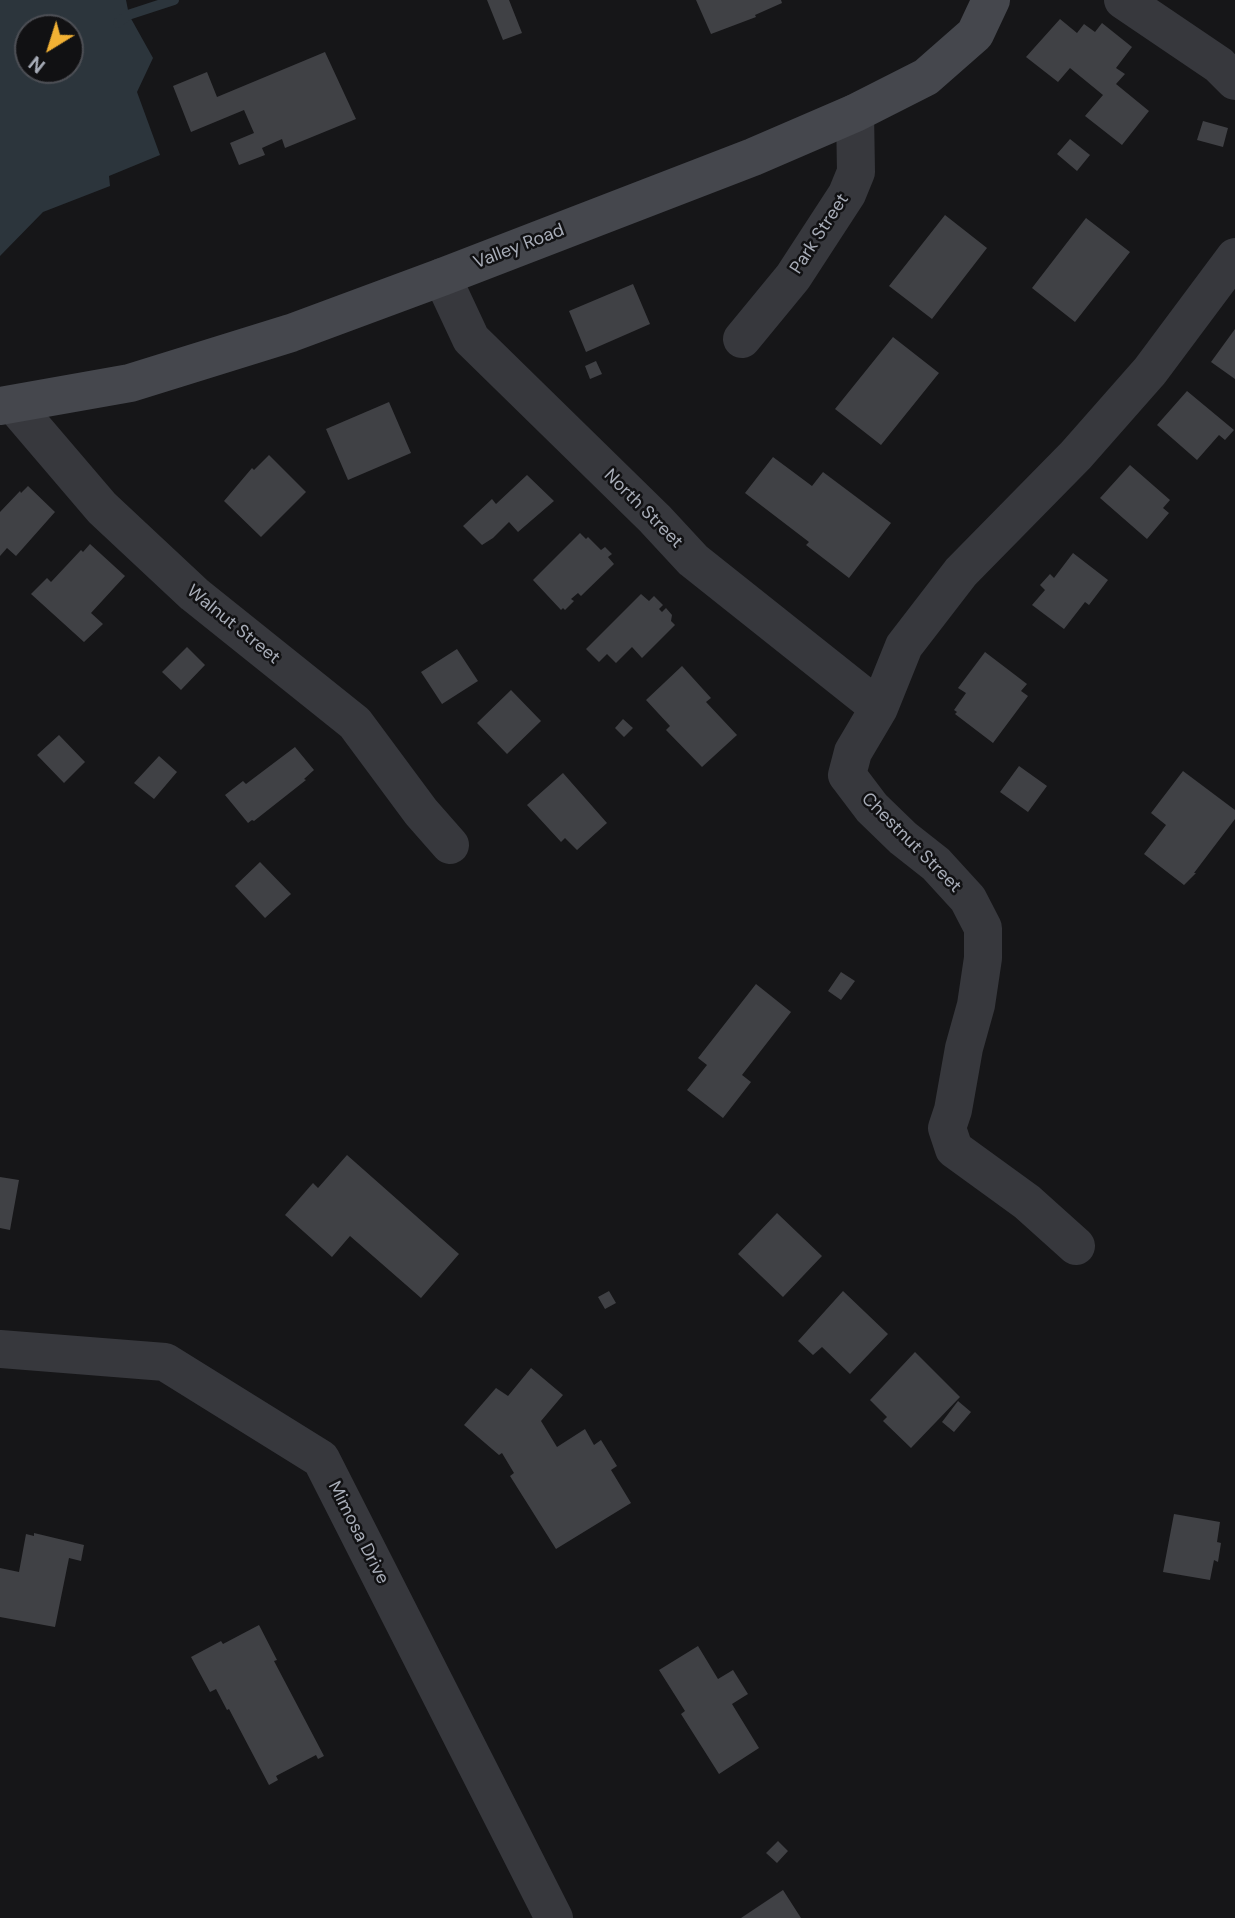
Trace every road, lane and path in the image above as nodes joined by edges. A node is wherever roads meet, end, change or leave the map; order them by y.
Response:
1 (991, 0) edge
2 (1123, 0) edge
3 (1230, 64) edge
4 (855, 113) junction
5 (1235, 257) edge
6 (442, 277) junction
7 (742, 339) dead end
8 (7, 405) edge
9 (879, 708) junction
10 (450, 845) dead end
11 (1076, 1246) dead end
12 (0, 1349) edge
13 (554, 1918) edge

1 - 4 street, Valley Road
2 - 3 street
4 - 6 street, Valley Road
4 - 7 street, Park Street
5 - 9 street, Chestnut Street
6 - 8 street, Valley Road
6 - 9 street, North Street
8 - 10 street, Walnut Street
9 - 11 street, Chestnut Street
12 - 13 street, Mimosa Drive

